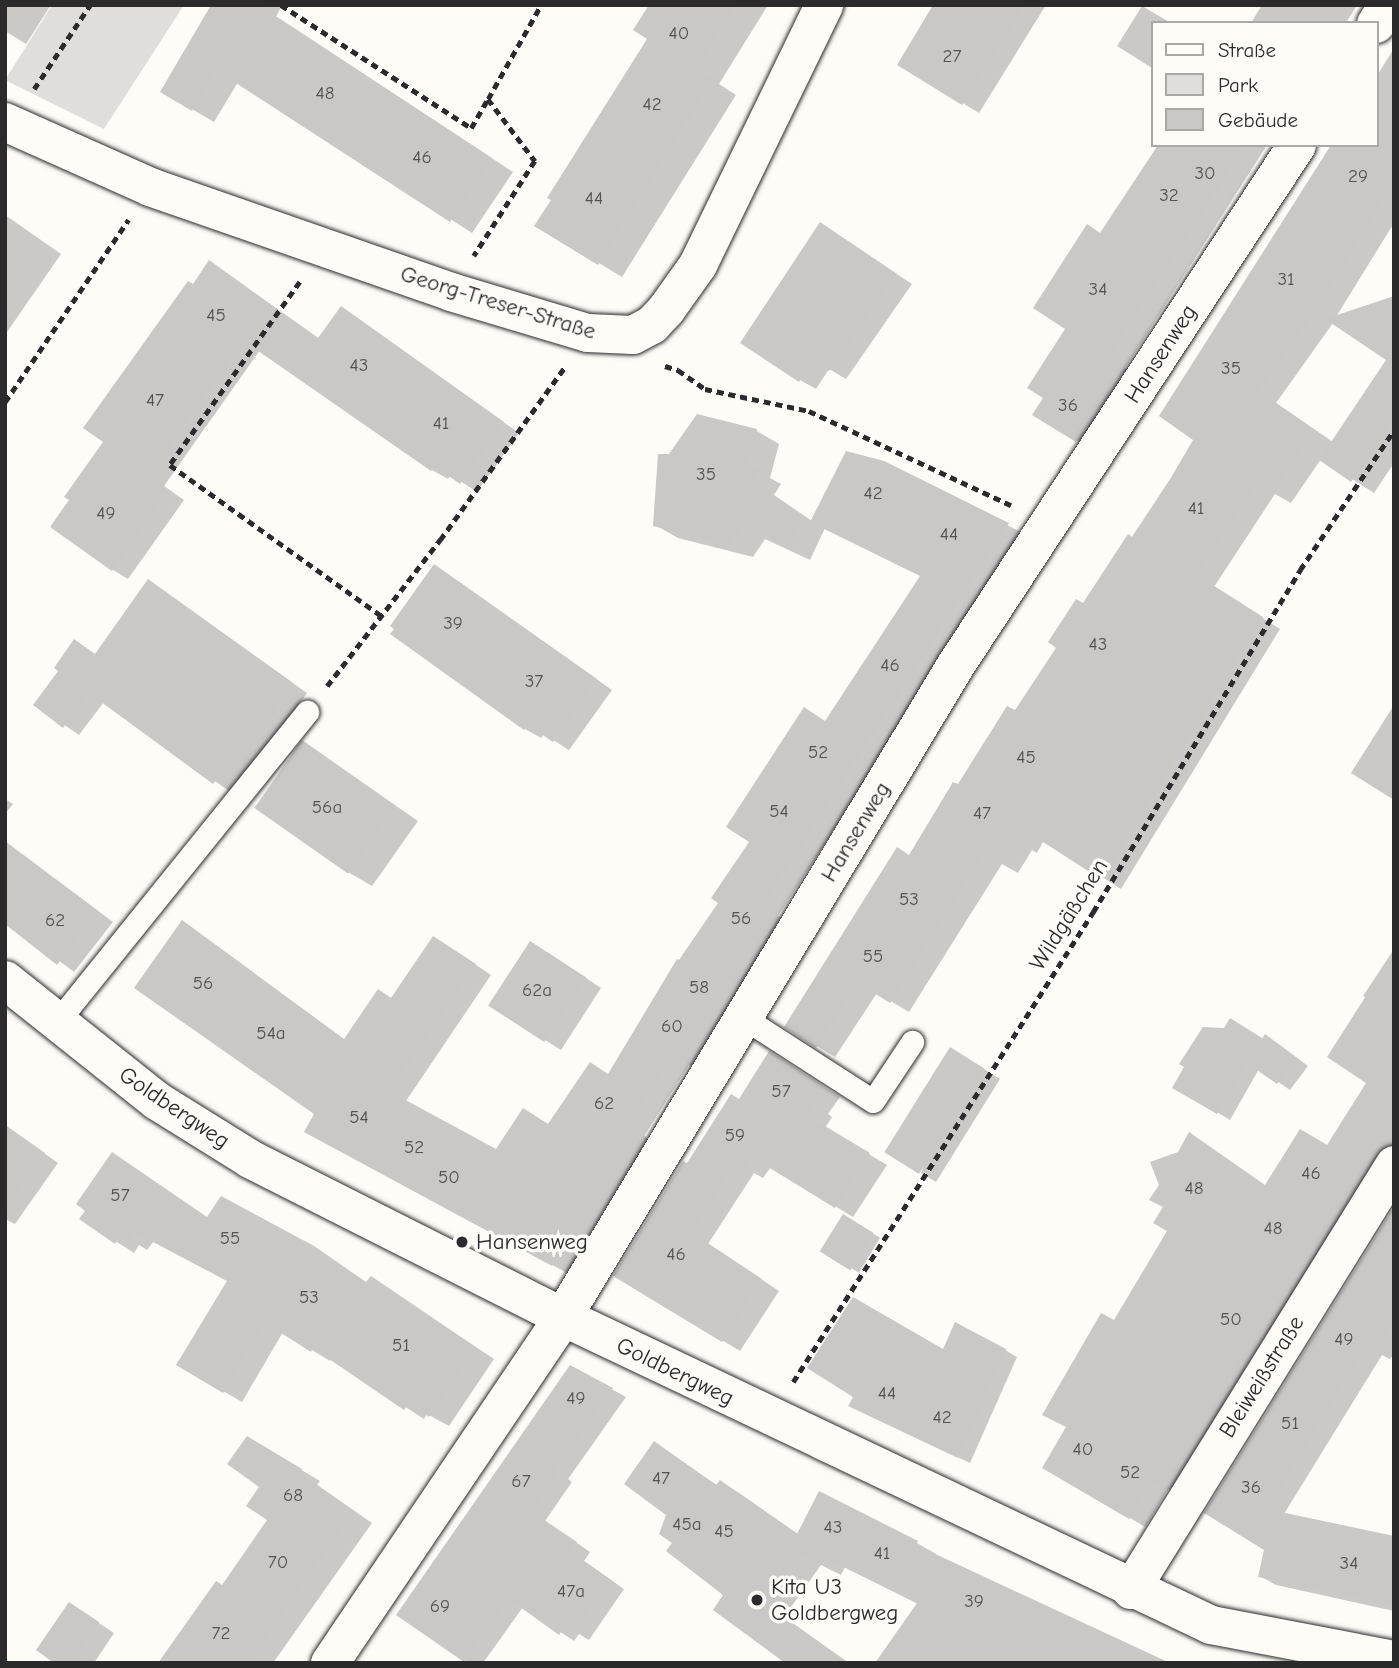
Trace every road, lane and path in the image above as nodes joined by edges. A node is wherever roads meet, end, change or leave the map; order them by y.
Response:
1 (90, 5) edge
2 (281, 5) edge
3 (541, 5) edge
4 (824, 5) edge
5 (1388, 5) edge
6 (1378, 21) edge
7 (488, 99) junction
8 (7, 123) edge
9 (1296, 147) edge
10 (150, 187) junction
11 (325, 247) junction
12 (451, 292) junction
13 (659, 363) dead end
14 (567, 365) dead end
15 (5, 402) edge
16 (1394, 430) edge
17 (1050, 523) junction
18 (382, 616) junction
19 (307, 712) joint
20 (5, 980) edge
21 (744, 1018) junction
22 (56, 1023) junction
23 (912, 1042) dead end
24 (1394, 1165) edge
25 (563, 1317) junction
26 (770, 1418) junction
27 (1131, 1590) junction
28 (1394, 1660) edge
29 (330, 1663) edge

1 - 8 path
2 - 7 path
3 - 7 path
4 - 12 street, Georg-Treser-Straße
5 - 6 street
7 - 12 path
8 - 10 street, Georg-Treser-Straße
9 - 17 street, Hansenweg
10 - 11 street, Georg-Treser-Straße
10 - 15 path
11 - 12 street, Georg-Treser-Straße
11 - 18 path
13 - 17 path
14 - 18 path
16 - 26 path, Wildgäßchen
17 - 21 street, Hansenweg
18 - 19 path
19 - 22 lane
20 - 22 street, Goldbergweg
21 - 23 lane
21 - 25 street, Hansenweg
22 - 25 street, Goldbergweg
24 - 27 street, Bleiweißstraße
25 - 26 street, Goldbergweg
25 - 29 street, Hansenweg
26 - 27 street, Goldbergweg
27 - 28 street, Goldbergweg

